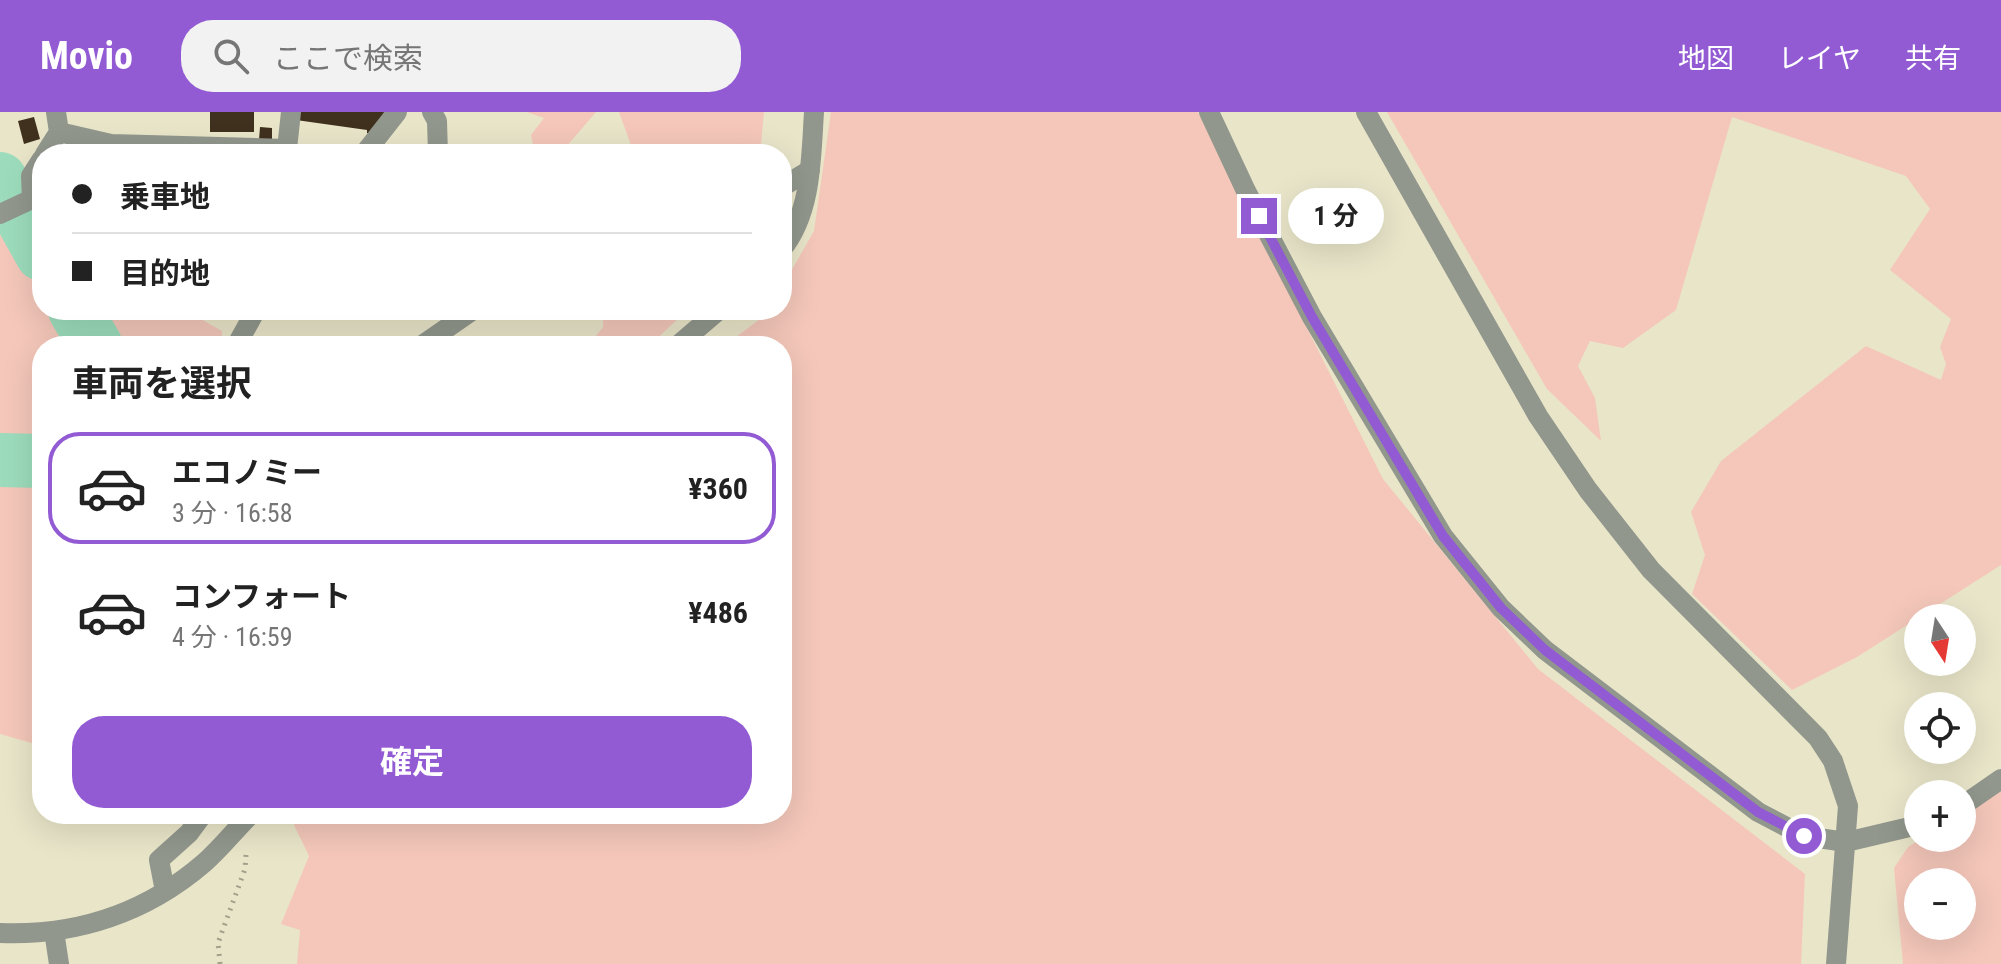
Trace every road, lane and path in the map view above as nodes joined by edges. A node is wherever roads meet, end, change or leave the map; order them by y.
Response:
1 (291, 112) edge
2 (397, 112) edge
3 (432, 112) edge
4 (814, 112) edge
5 (1209, 112) edge
6 (1366, 112) edge
7 (58, 122) edge
8 (49, 144) edge
9 (111, 144) edge
10 (288, 144) edge
11 (372, 144) edge
12 (438, 144) edge
13 (810, 170) junction
14 (32, 174) edge
15 (792, 181) edge
16 (32, 199) edge
17 (32, 199) edge
18 (0, 214) edge
19 (792, 237) edge
20 (459, 320) edge
21 (707, 320) edge
22 (435, 336) edge
23 (689, 336) edge
24 (2001, 779) edge
25 (1976, 796) edge
26 (196, 824) edge
27 (241, 824) edge
28 (1904, 828) edge
29 (248, 841) dead end
30 (1846, 842) junction
31 (165, 891) junction
32 (54, 931) junction
33 (0, 933) edge
34 (59, 964) edge
35 (220, 964) edge
36 (1836, 964) edge

1 - 10 street
2 - 11 street
3 - 12 street
4 - 13 street
5 - 30 street
6 - 30 street
7 - 8 street
7 - 9 street
13 - 15 street
13 - 19 street
14 - 16 street
17 - 18 street
20 - 22 street
21 - 23 street
24 - 25 street
26 - 31 street
27 - 31 street
28 - 30 street
29 - 35 path
30 - 36 street
31 - 32 street
32 - 33 street
32 - 34 street

